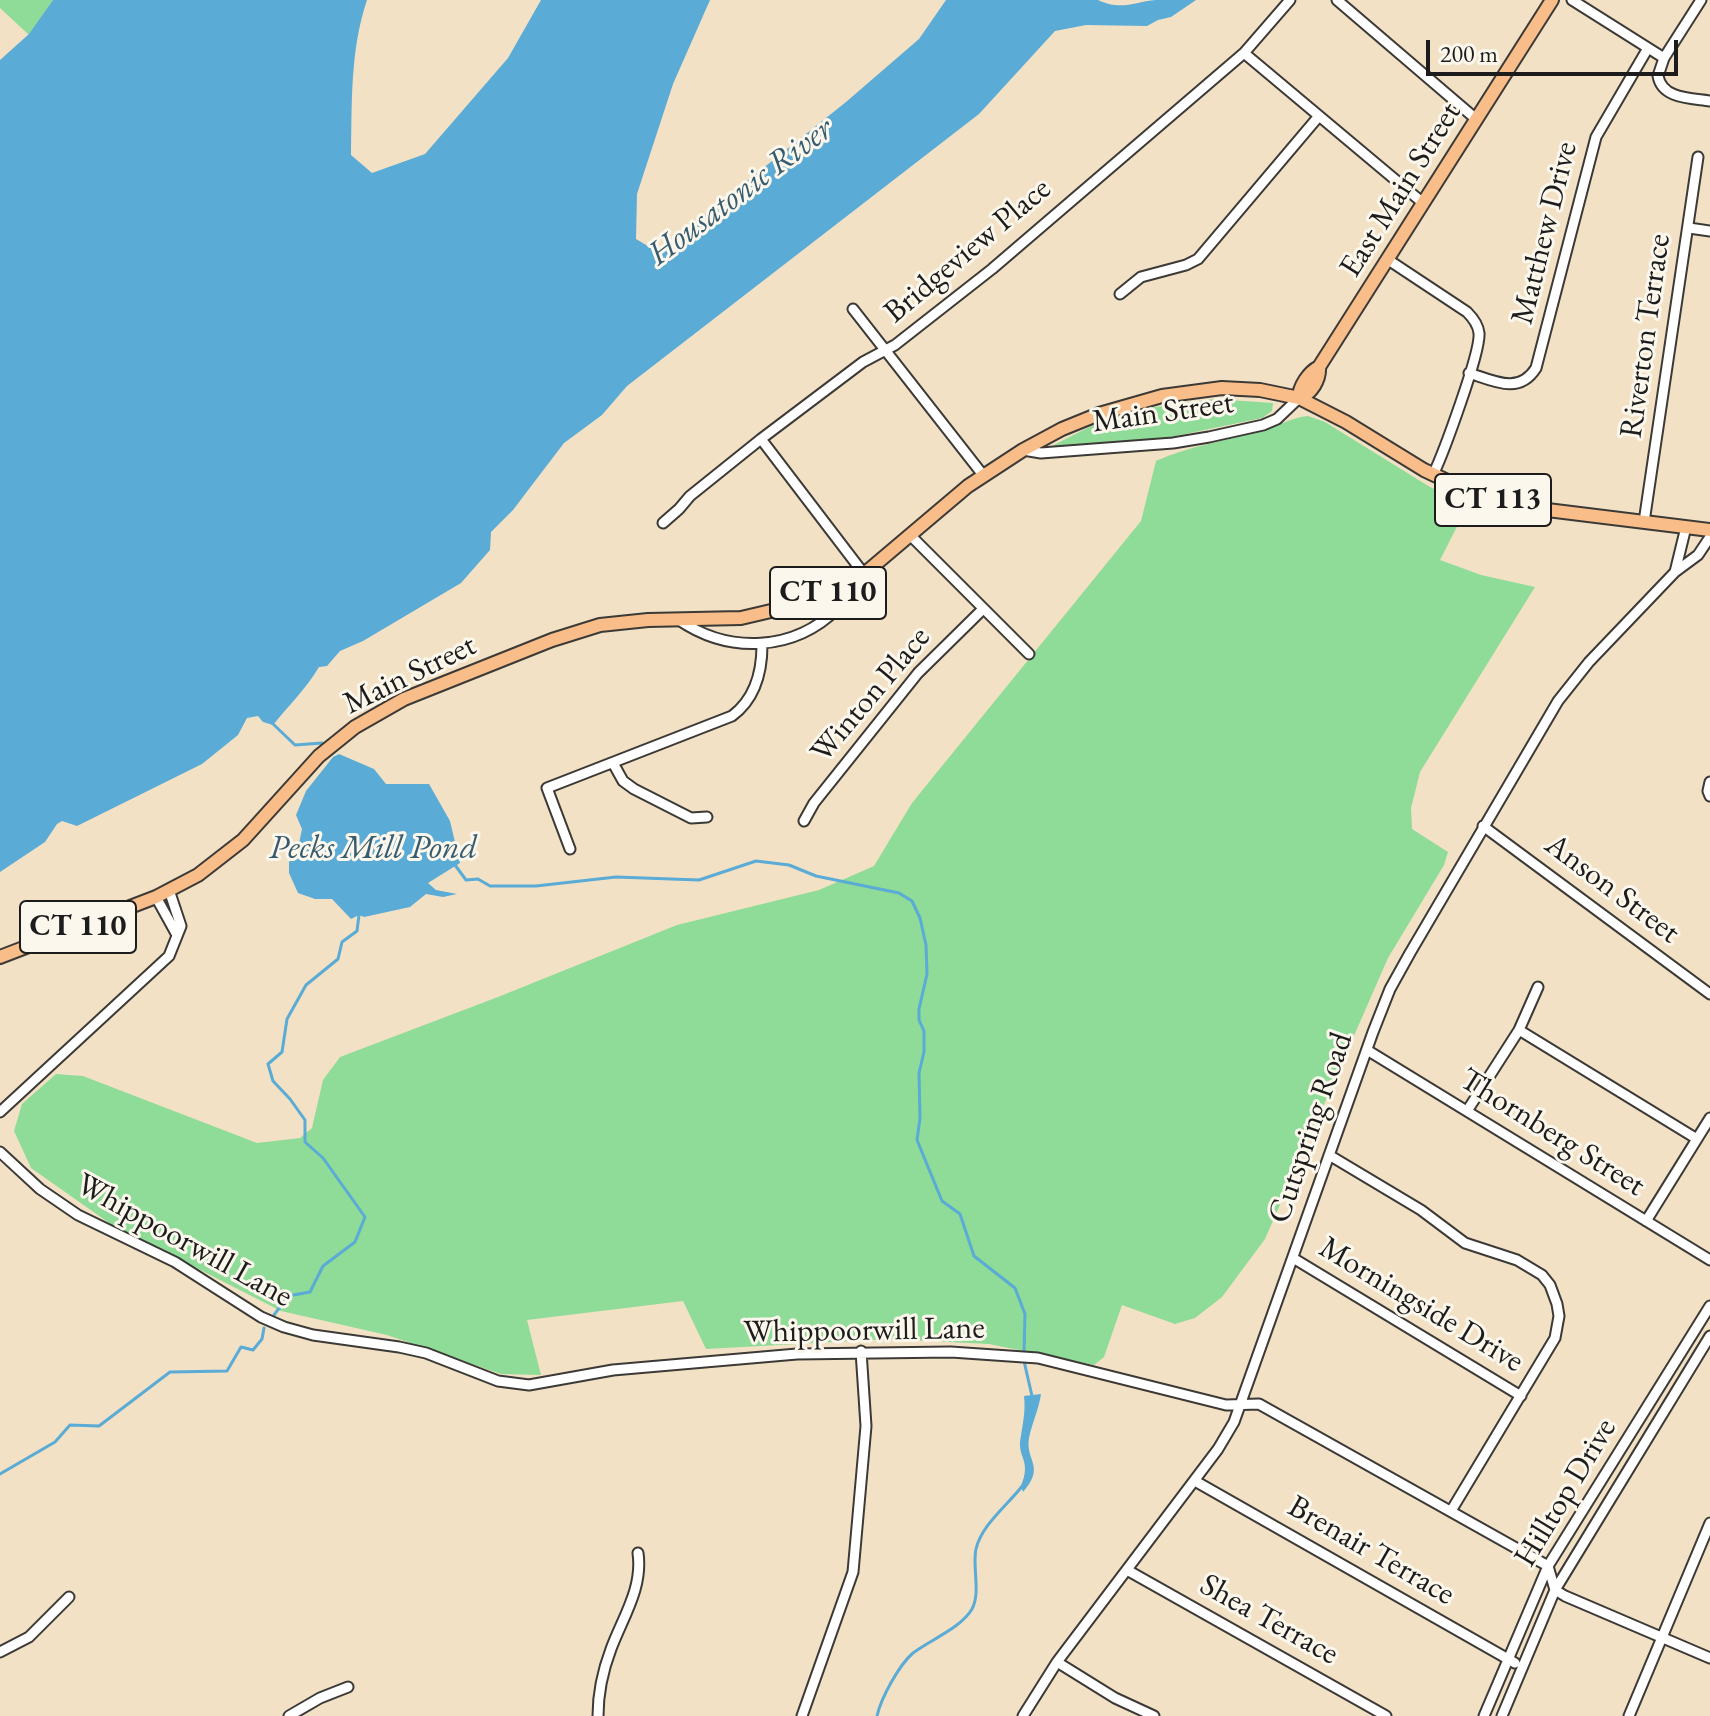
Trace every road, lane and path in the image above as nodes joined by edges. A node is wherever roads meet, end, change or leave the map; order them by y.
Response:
1 (1290, 0) edge
2 (1337, 0) edge
3 (1552, 0) edge
4 (1572, 0) edge
5 (1701, 0) edge
6 (1648, 48) junction
7 (1244, 53) junction
8 (1664, 58) junction
9 (1710, 101) edge
10 (1319, 116) junction
11 (1476, 119) junction
12 (1698, 157) dead end
13 (1423, 203) junction
14 (1689, 228) junction
15 (1710, 231) edge
16 (1387, 259) junction
17 (1120, 294) dead end
18 (853, 309) dead end
19 (886, 349) junction
20 (1469, 373) junction
21 (1299, 398) junction
22 (761, 439) junction
23 (1023, 450) junction
24 (983, 475) junction
25 (1433, 475) junction
26 (1644, 522) junction
27 (663, 523) dead end
28 (1686, 527) junction
29 (1710, 530) edge
30 (911, 536) junction
31 (1710, 537) edge
32 (1675, 572) junction
33 (864, 574) junction
34 (983, 609) junction
35 (679, 620) junction
36 (762, 645) junction
37 (1029, 654) dead end
38 (613, 763) junction
39 (1710, 782) edge
40 (1710, 796) edge
41 (707, 817) dead end
42 (804, 821) dead end
43 (1483, 826) junction
44 (570, 849) dead end
45 (169, 890) junction
46 (156, 897) junction
47 (177, 935) junction
48 (0, 957) edge
49 (1538, 987) dead end
50 (1710, 994) edge
51 (1519, 1030) junction
52 (1367, 1050) junction
53 (1467, 1111) junction
54 (0, 1112) edge
55 (1710, 1118) edge
56 (1697, 1139) junction
57 (0, 1152) edge
58 (1329, 1155) junction
59 (1646, 1221) junction
60 (1293, 1258) junction
61 (1710, 1260) edge
62 (1710, 1306) edge
63 (1692, 1336) junction
64 (1709, 1340) edge
65 (861, 1351) junction
66 (1521, 1396) junction
67 (1242, 1404) junction
68 (1195, 1481) junction
69 (1451, 1511) junction
70 (1710, 1523) edge
71 (638, 1553) dead end
72 (1548, 1566) junction
73 (1127, 1570) junction
74 (1555, 1590) junction
75 (69, 1597) dead end
76 (1662, 1638) junction
77 (0, 1652) edge
78 (1710, 1658) edge
79 (1510, 1660) junction
80 (1057, 1662) junction
81 (1523, 1667) junction
82 (348, 1687) dead end
83 (289, 1716) edge
84 (598, 1716) edge
85 (802, 1716) edge
86 (1023, 1716) edge
87 (1154, 1716) edge
88 (1386, 1716) edge
89 (1484, 1716) edge
90 (1502, 1716) edge
91 (1629, 1716) edge

1 - 7 street, Bridgeview Place
2 - 11 street
3 - 11 main road, East Main Street
4 - 6 street
5 - 8 street
6 - 8 street
6 - 20 street, Matthew Drive
7 - 10 street
7 - 19 street, Bridgeview Place
8 - 9 street
10 - 13 street
10 - 17 street
11 - 13 main road, East Main Street
12 - 14 street, Riverton Terrace
13 - 16 main road, East Main Street
14 - 15 street
14 - 26 street, Riverton Terrace
16 - 20 street
16 - 21 main road, East Main Street
18 - 19 street
19 - 22 street, Bridgeview Place
19 - 24 street
20 - 25 street
21 - 23 street, Main Street
21 - 23 main road, Main Street / CT 110
21 - 25 main road, Main Street / CT 113
22 - 27 street, Bridgeview Place
22 - 33 street
23 - 24 main road, Main Street / CT 110
24 - 30 main road, Main Street / CT 110
25 - 26 main road, Main Street / CT 113
26 - 28 main road, Main Street / CT 113
28 - 29 main road, Main Street / CT 113
28 - 32 street, Cutspring Road
30 - 33 main road, Main Street / CT 110
30 - 34 street
31 - 32 street, Cutspring Road
32 - 43 street, Cutspring Road
33 - 35 main road, Main Street / CT 110
33 - 36 street, Main Street
34 - 37 street
34 - 42 street, Winton Place
35 - 36 street, Main Street
35 - 45 main road, Main Street / CT 110
36 - 38 street
38 - 41 street
38 - 44 street
39 - 40 street
43 - 50 street, Anson Street
43 - 52 street, Cutspring Road
45 - 46 main road, Main Street / CT 110
45 - 47 street
46 - 47 street
46 - 48 main road, CT 110
47 - 54 street
49 - 51 street
51 - 53 street
51 - 56 street
52 - 53 street, Thornberg Street
52 - 58 street, Cutspring Road
53 - 59 street, Thornberg Street
55 - 56 street
56 - 59 street
57 - 65 street, Whippoorwill Lane
58 - 60 street, Cutspring Road
58 - 66 street
59 - 61 street, Thornberg Street
60 - 66 street, Morningside Drive
60 - 67 street, Cutspring Road
62 - 63 street, Hilltop Drive
63 - 64 street
63 - 72 street, Hilltop Drive
64 - 74 street, Hilltop Drive
65 - 67 street, Whippoorwill Lane
65 - 85 street
66 - 69 street
67 - 68 street, Cutspring Road
67 - 69 street, Whippoorwill Lane
68 - 73 street, Cutspring Road
68 - 79 street, Brenair Terrace
69 - 72 street, Whippoorwill Lane
70 - 76 street
71 - 84 street
72 - 74 street
72 - 79 street, Hilltop Drive
73 - 80 street, Cutspring Road
73 - 88 street, Shea Terrace
74 - 76 street
74 - 81 street, Hilltop Drive
75 - 77 street
76 - 78 street
76 - 91 street
79 - 81 street, Brenair Terrace
79 - 89 street, Hilltop Drive
80 - 86 street, Cutspring Road
80 - 87 street
81 - 90 street, Hilltop Drive
82 - 83 street

